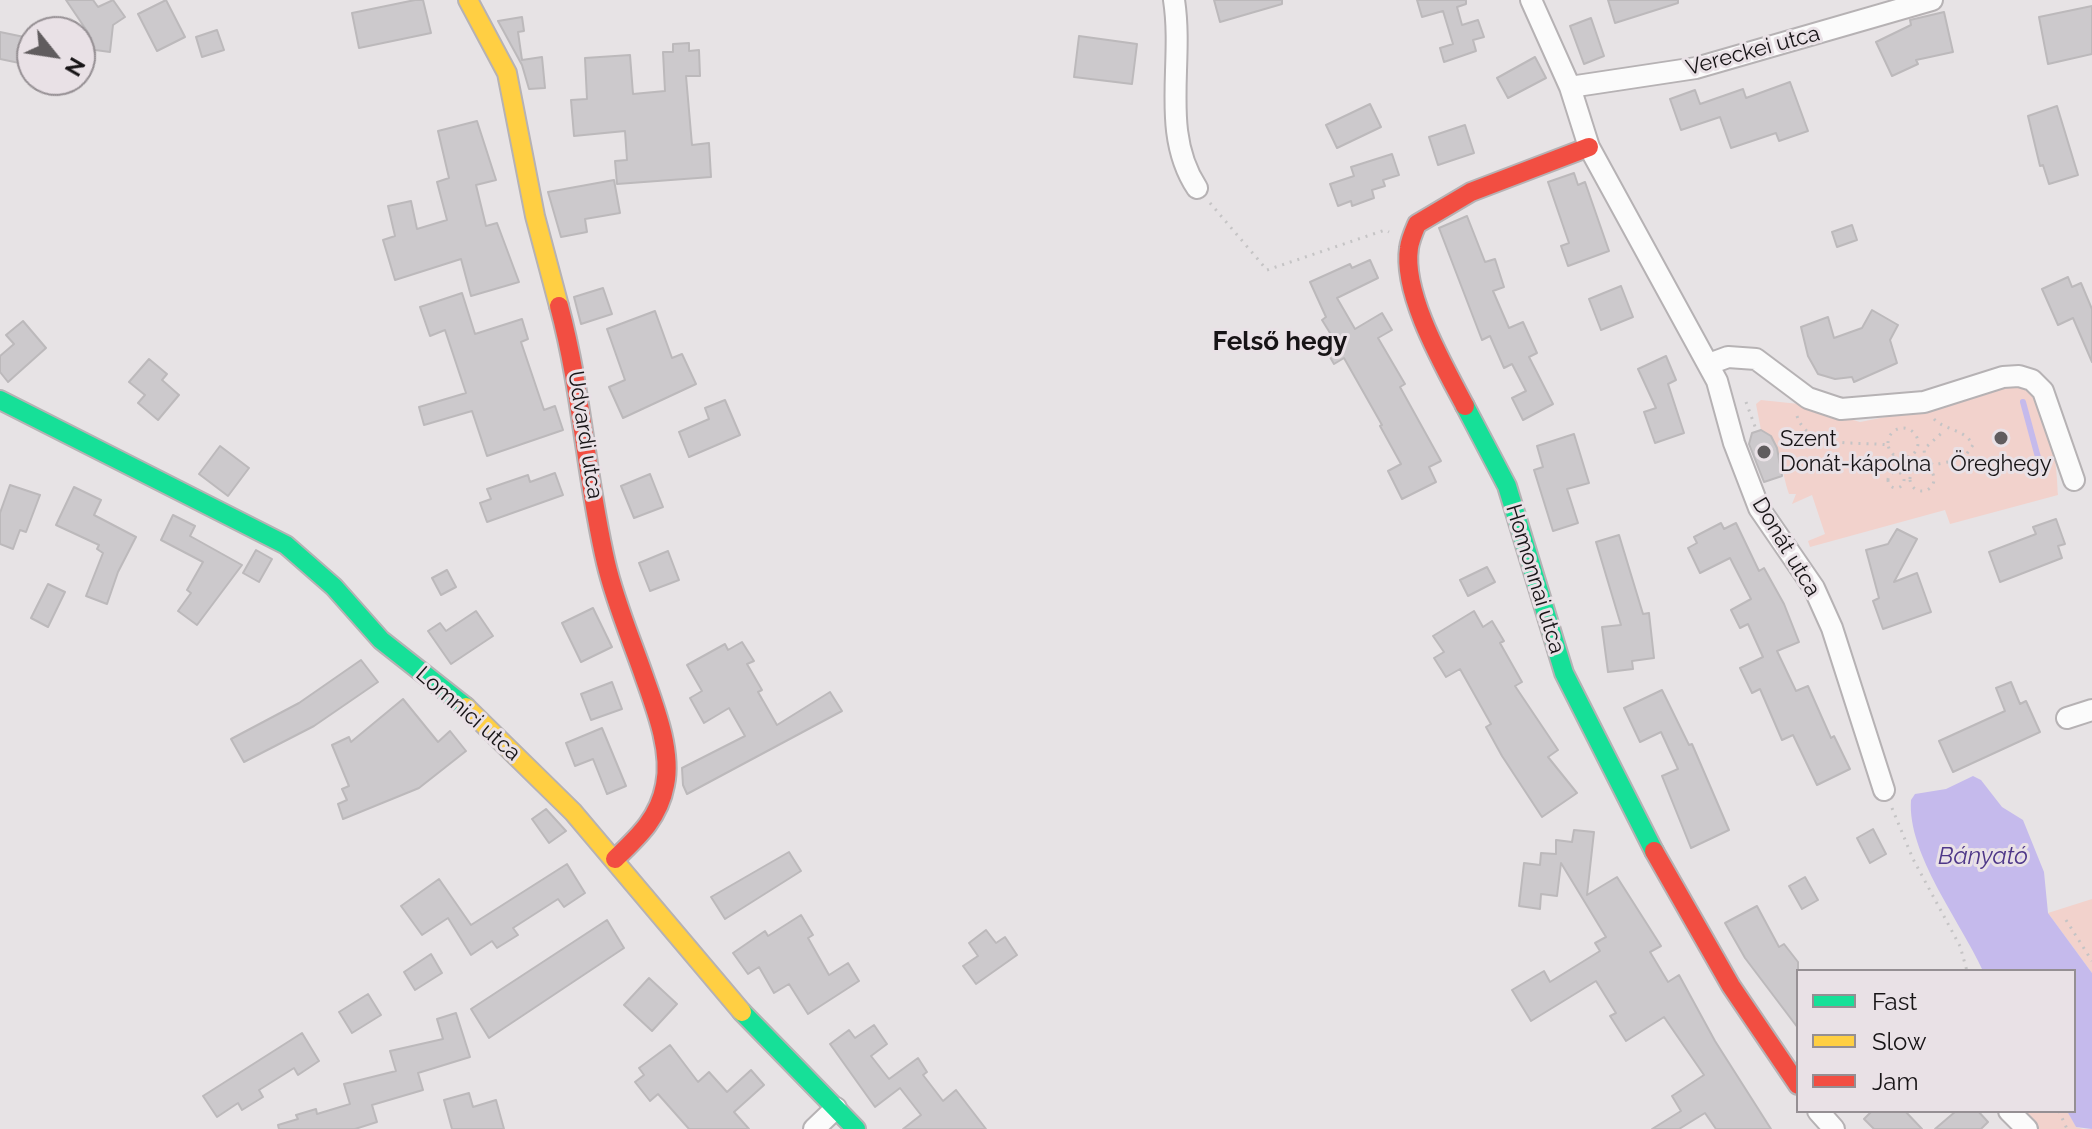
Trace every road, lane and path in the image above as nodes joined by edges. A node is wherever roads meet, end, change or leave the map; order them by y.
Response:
1 (468, 0) edge
2 (1174, 0) edge
3 (1531, 0) edge
4 (1932, 0) edge
5 (1570, 87) junction
6 (1589, 147) junction
7 (1197, 188) joint
8 (1408, 241) junction
9 (1709, 364) junction
10 (1794, 388) junction
11 (0, 400) edge
12 (1746, 402) dead end
13 (1916, 403) junction
14 (1945, 430) junction
15 (1757, 432) dead end
16 (1888, 445) junction
17 (1918, 447) junction
18 (1924, 449) junction
19 (1895, 456) junction
20 (1933, 465) junction
21 (1930, 470) junction
22 (1894, 472) junction
23 (1904, 479) junction
24 (1910, 480) junction
25 (2074, 480) dead end
26 (2092, 710) edge
27 (2067, 718) dead end
28 (1884, 790) joint
29 (615, 859) junction
30 (2066, 920) dead end
31 (2092, 961) edge
32 (1966, 969) edge
33 (1796, 1082) edge
34 (836, 1108) junction
35 (1820, 1113) edge
36 (2011, 1113) edge
37 (814, 1129) edge
38 (856, 1129) edge
39 (1834, 1129) edge
40 (2027, 1129) edge

1 - 29 street, Udvardi utca
2 - 7 street
3 - 5 street, Donát utca
4 - 5 street, Vereckei utca
5 - 6 street, Donát utca
6 - 8 street
6 - 9 street, Donát utca
7 - 8 path
8 - 33 street, Homonnai utca
9 - 10 street
9 - 28 street, Donát utca
10 - 13 street
10 - 16 path
11 - 29 street, Lomnici utca
12 - 15 path
13 - 14 path
13 - 25 street
14 - 18 path
14 - 20 path
16 - 17 path
16 - 19 path
17 - 18 path
17 - 19 path
18 - 20 path
19 - 22 path
20 - 21 path
21 - 24 path
21 - 24 path
22 - 23 path
22 - 23 path
23 - 24 path
26 - 27 street
28 - 32 path
29 - 34 street, Lomnici utca
30 - 31 path
34 - 37 street
34 - 38 street, Lomnici utca
35 - 39 street
36 - 40 street

